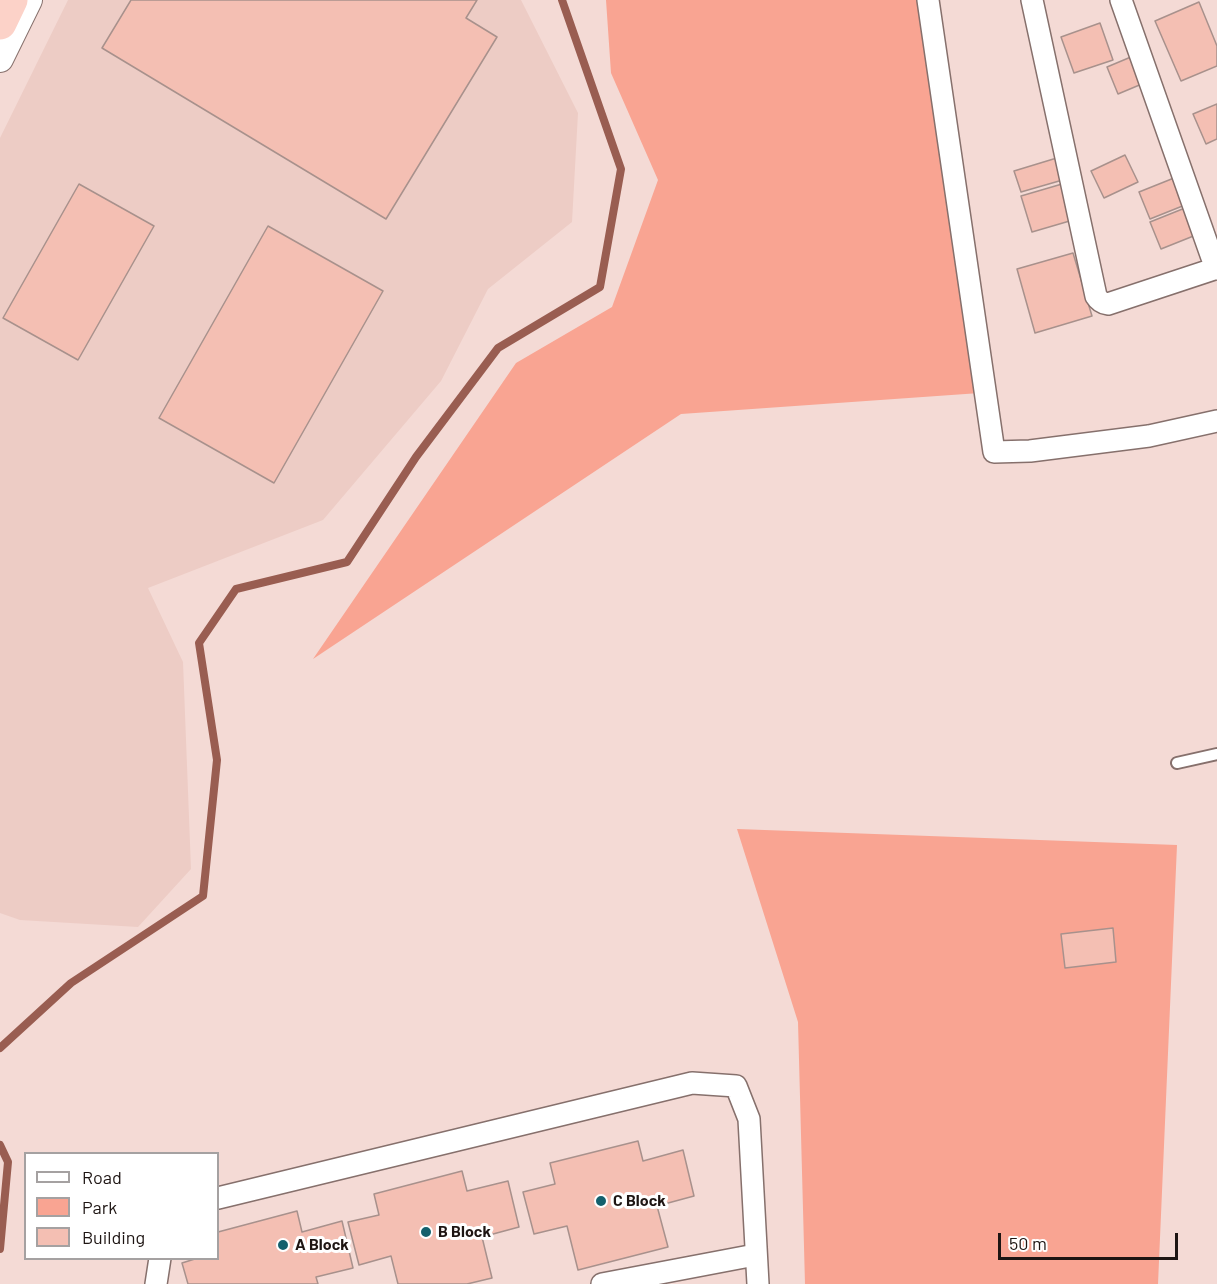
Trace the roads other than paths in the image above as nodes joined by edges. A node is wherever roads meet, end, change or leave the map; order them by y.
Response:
1 (11, 0) edge
2 (29, 0) edge
3 (928, 0) edge
4 (1032, 0) edge
5 (1121, 0) edge
6 (0, 23) edge
7 (0, 59) edge
8 (1216, 268) edge
9 (1217, 421) edge
10 (1217, 754) edge
11 (1178, 764) dead end
12 (219, 1198) edge
13 (755, 1255) junction
14 (160, 1260) edge
15 (156, 1284) edge
16 (602, 1284) edge
17 (758, 1284) edge

1 - 6 highway
2 - 7 street
3 - 9 street
4 - 8 street
5 - 8 street
10 - 11 lane
12 - 13 street
13 - 16 street
13 - 17 street
14 - 15 street

